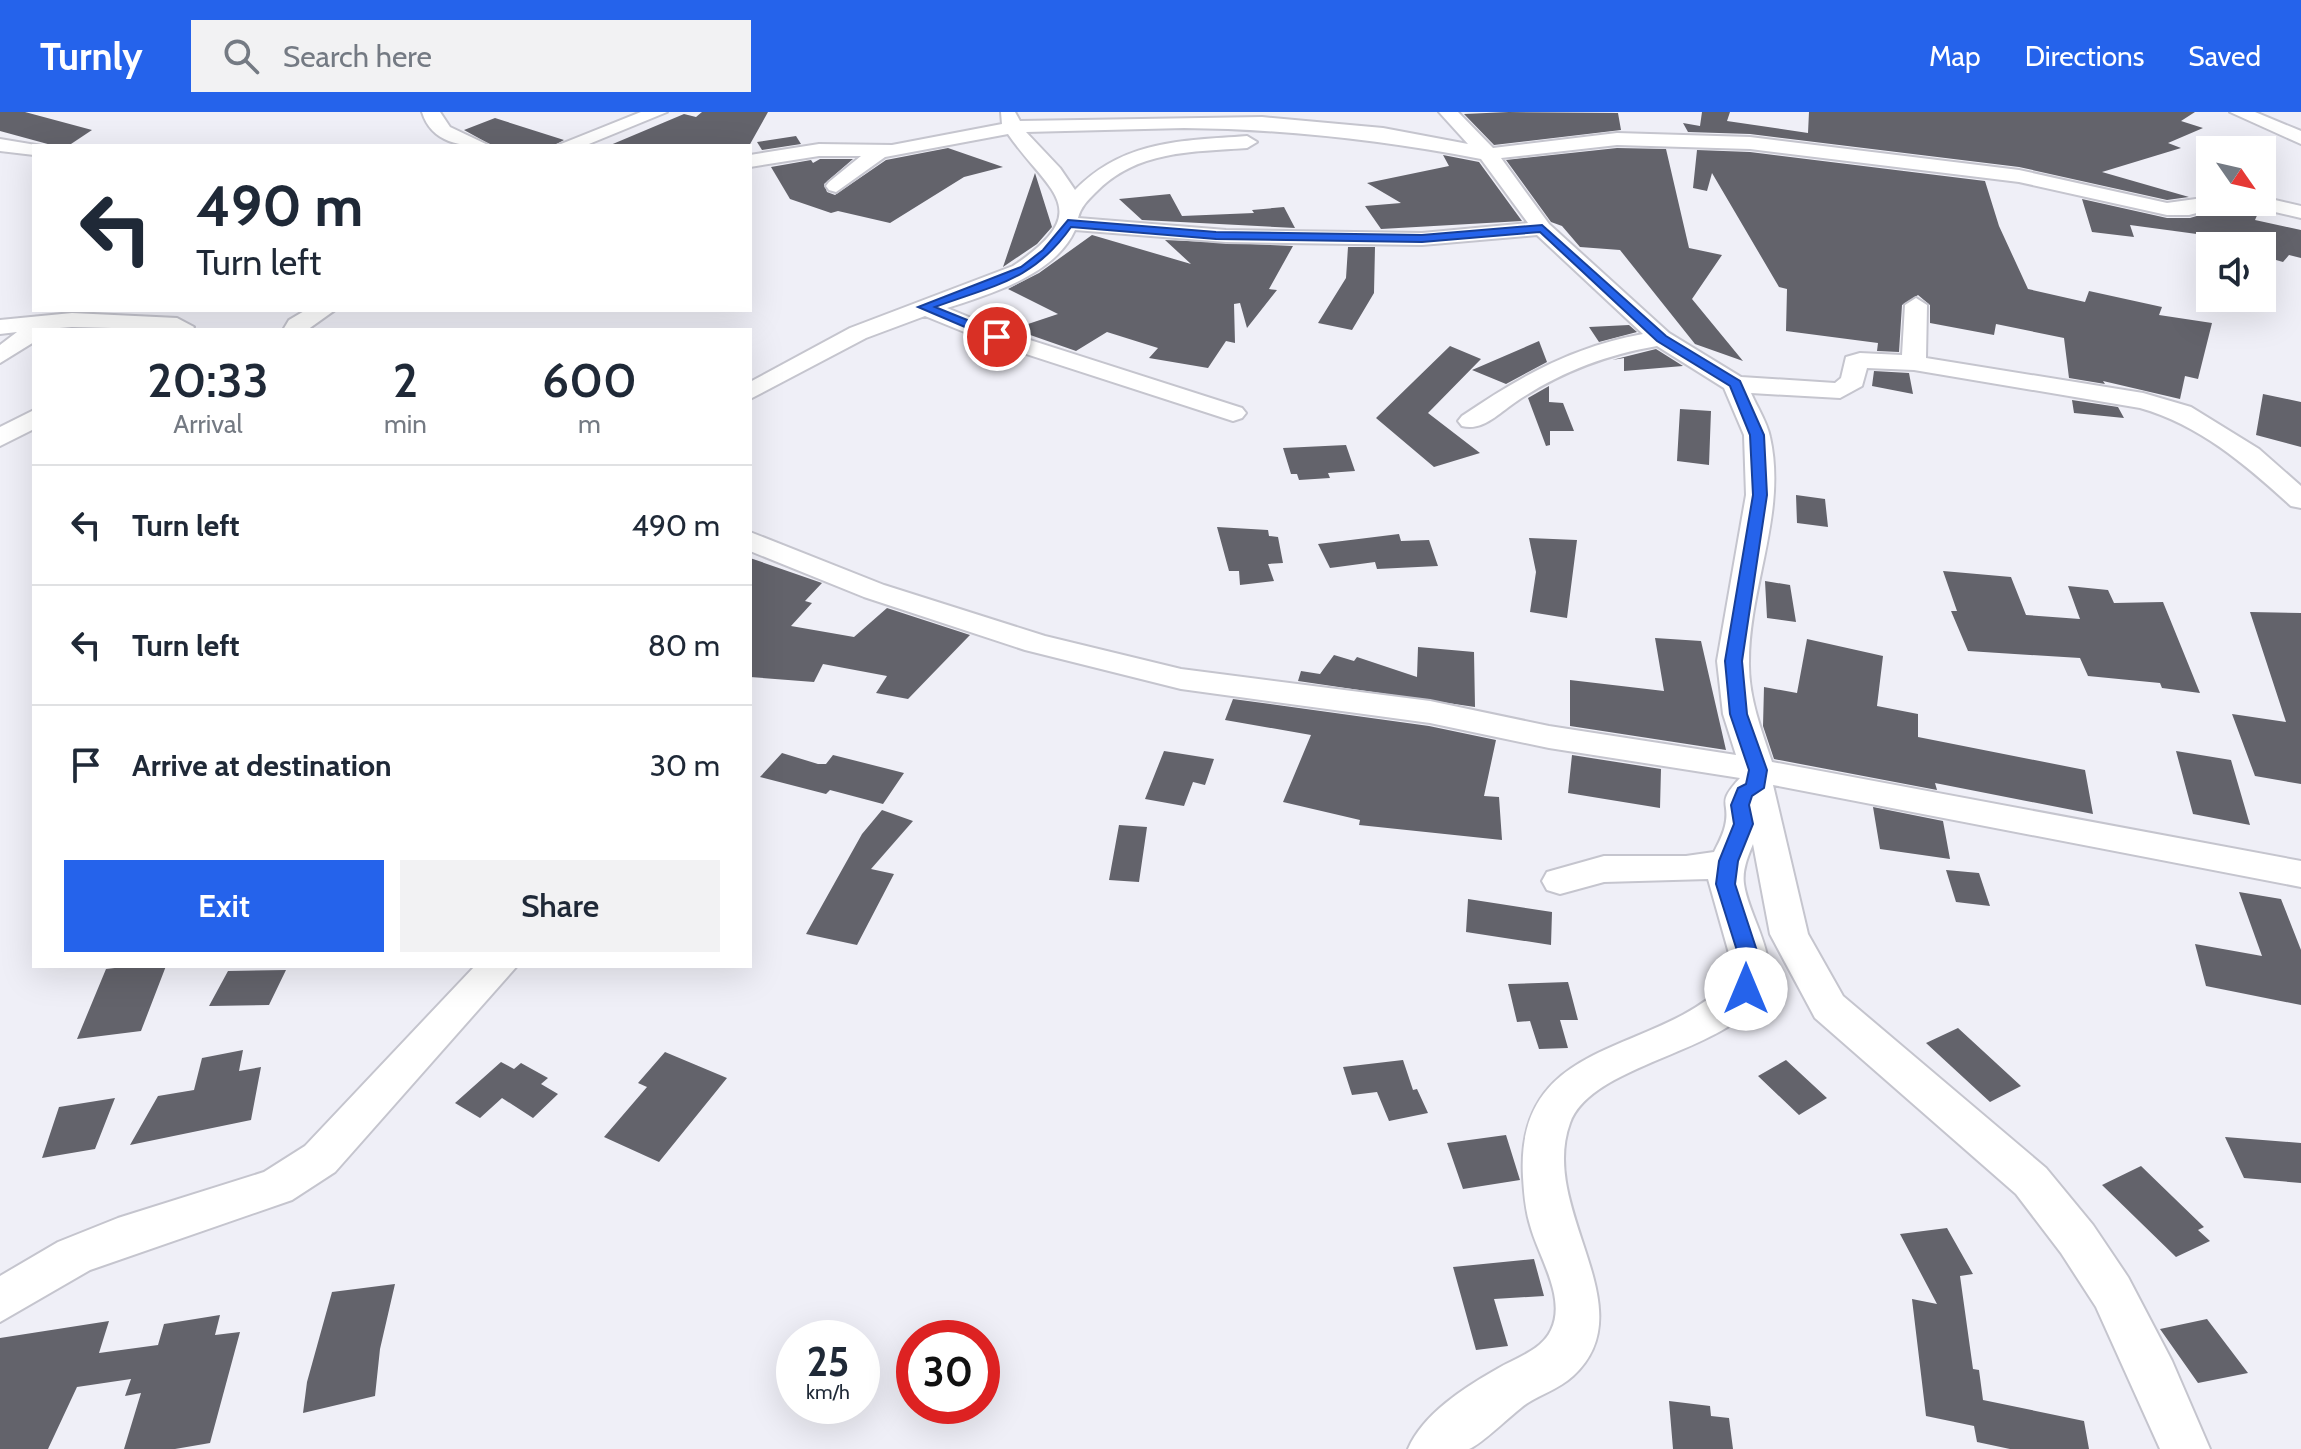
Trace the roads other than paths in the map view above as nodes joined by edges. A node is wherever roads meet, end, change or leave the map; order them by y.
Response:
1 (431, 112) edge
2 (658, 112) edge
3 (1448, 112) edge
4 (2239, 112) edge
5 (1011, 120) edge
6 (1348, 129) junction
7 (2301, 138) edge
8 (474, 144) edge
9 (571, 144) edge
10 (0, 145) edge
11 (32, 149) edge
12 (879, 152) junction
13 (1488, 154) junction
14 (752, 161) edge
15 (836, 186) dead end
16 (2276, 206) edge
17 (2196, 207) edge
18 (2301, 212) edge
19 (1069, 215) junction
20 (1542, 228) junction
21 (1916, 305) dead end
22 (924, 307) junction
23 (320, 312) edge
24 (0, 327) edge
25 (38, 328) edge
26 (181, 328) edge
27 (296, 328) edge
28 (32, 332) edge
29 (1661, 338) junction
30 (0, 356) edge
31 (1914, 363) junction
32 (1735, 384) junction
33 (752, 391) edge
34 (1233, 413) dead end
35 (32, 419) edge
36 (1471, 421) dead end
37 (0, 438) edge
38 (2301, 500) edge
39 (752, 542) edge
40 (1756, 779) junction
41 (1728, 861) junction
42 (2301, 874) edge
43 (1560, 881) dead end
44 (496, 968) edge
45 (0, 1301) edge
46 (1433, 1449) edge
47 (2185, 1449) edge

1 - 8 street
2 - 9 street
3 - 13 street
4 - 7 street
5 - 6 street
5 - 12 street
5 - 19 street
6 - 13 street
6 - 19 street
10 - 11 street
12 - 14 street
12 - 15 street
13 - 17 street
13 - 20 street
16 - 18 street
19 - 20 street
19 - 22 street
20 - 29 street
21 - 31 street
22 - 33 street
22 - 34 street
23 - 27 street
24 - 25 street
25 - 26 street
28 - 30 street
29 - 32 street
29 - 36 street
31 - 32 street
31 - 38 street
32 - 40 street
35 - 37 street
39 - 40 street
40 - 41 street
40 - 42 street
40 - 47 street
41 - 43 street
41 - 46 street
44 - 45 street

